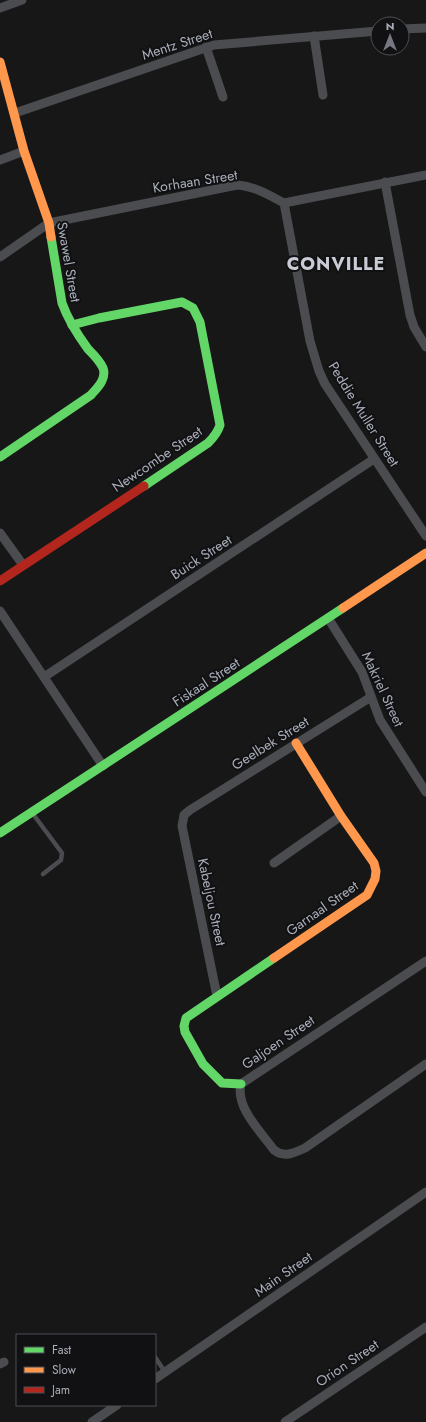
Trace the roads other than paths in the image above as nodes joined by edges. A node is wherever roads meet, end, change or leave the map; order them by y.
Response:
1 (22, 0) edge
2 (0, 8) edge
3 (426, 28) edge
4 (410, 29) edge
5 (370, 32) edge
6 (314, 36) junction
7 (206, 47) junction
8 (0, 62) edge
9 (323, 95) dead end
10 (223, 97) dead end
11 (15, 113) junction
12 (24, 151) junction
13 (0, 160) edge
14 (426, 175) edge
15 (386, 182) junction
16 (284, 203) junction
17 (49, 223) junction
18 (0, 257) edge
19 (72, 325) junction
20 (426, 347) edge
21 (0, 457) edge
22 (374, 459) junction
23 (0, 533) edge
24 (426, 536) edge
25 (426, 553) edge
26 (23, 565) junction
27 (0, 581) edge
28 (0, 611) edge
29 (328, 618) junction
30 (44, 677) junction
31 (371, 697) junction
32 (296, 743) junction
33 (103, 766) junction
34 (426, 792) edge
35 (32, 812) junction
36 (184, 815) joint
37 (341, 816) junction
38 (0, 833) edge
39 (274, 864) dead end
40 (43, 874) dead end
41 (426, 961) edge
42 (218, 996) junction
43 (426, 1064) edge
44 (241, 1084) junction
45 (426, 1192) edge
46 (426, 1327) edge
47 (156, 1358) edge
48 (165, 1372) junction
49 (156, 1378) edge
50 (116, 1406) edge
51 (92, 1422) edge
52 (286, 1422) edge

1 - 2 street
3 - 4 street
5 - 6 street, Mentz Street
6 - 7 street, Mentz Street
6 - 9 street
7 - 10 street
7 - 11 street, Mentz Street
8 - 11 street, Swawel Street
11 - 12 street, Swawel Street
12 - 13 street
12 - 17 street, Swawel Street
14 - 15 street
15 - 16 street
15 - 20 street
16 - 17 street, Korhaan Street
16 - 22 street, Peddie Muller Street
17 - 18 street, Korhaan Street
17 - 19 street, Swawel Street
19 - 21 street, Swawel Street
19 - 26 street, Newcombe Street
22 - 24 street, Peddie Muller Street
22 - 30 street, Buick Street
23 - 26 street
25 - 29 street, Fiskaal Street
26 - 27 street, Newcombe Street
28 - 30 street
29 - 31 street, Makriel Street
29 - 33 street, Fiskaal Street
30 - 33 street
31 - 32 street, Geelbek Street
31 - 34 street, Makriel Street
32 - 36 street, Geelbek Street
32 - 37 street, Garnaal Street
33 - 35 street, Fiskaal Street
35 - 38 street, Fiskaal Street
35 - 40 lane
36 - 42 street, Kabeljou Street
37 - 39 street
37 - 42 street, Garnaal Street
41 - 44 street, Galjoen Street
42 - 44 street, Garnaal Street
43 - 44 street, Galjoen Street
45 - 48 street, Main Street
46 - 52 street, Orion Street
47 - 48 lane
48 - 49 street, Main Street
50 - 51 street

